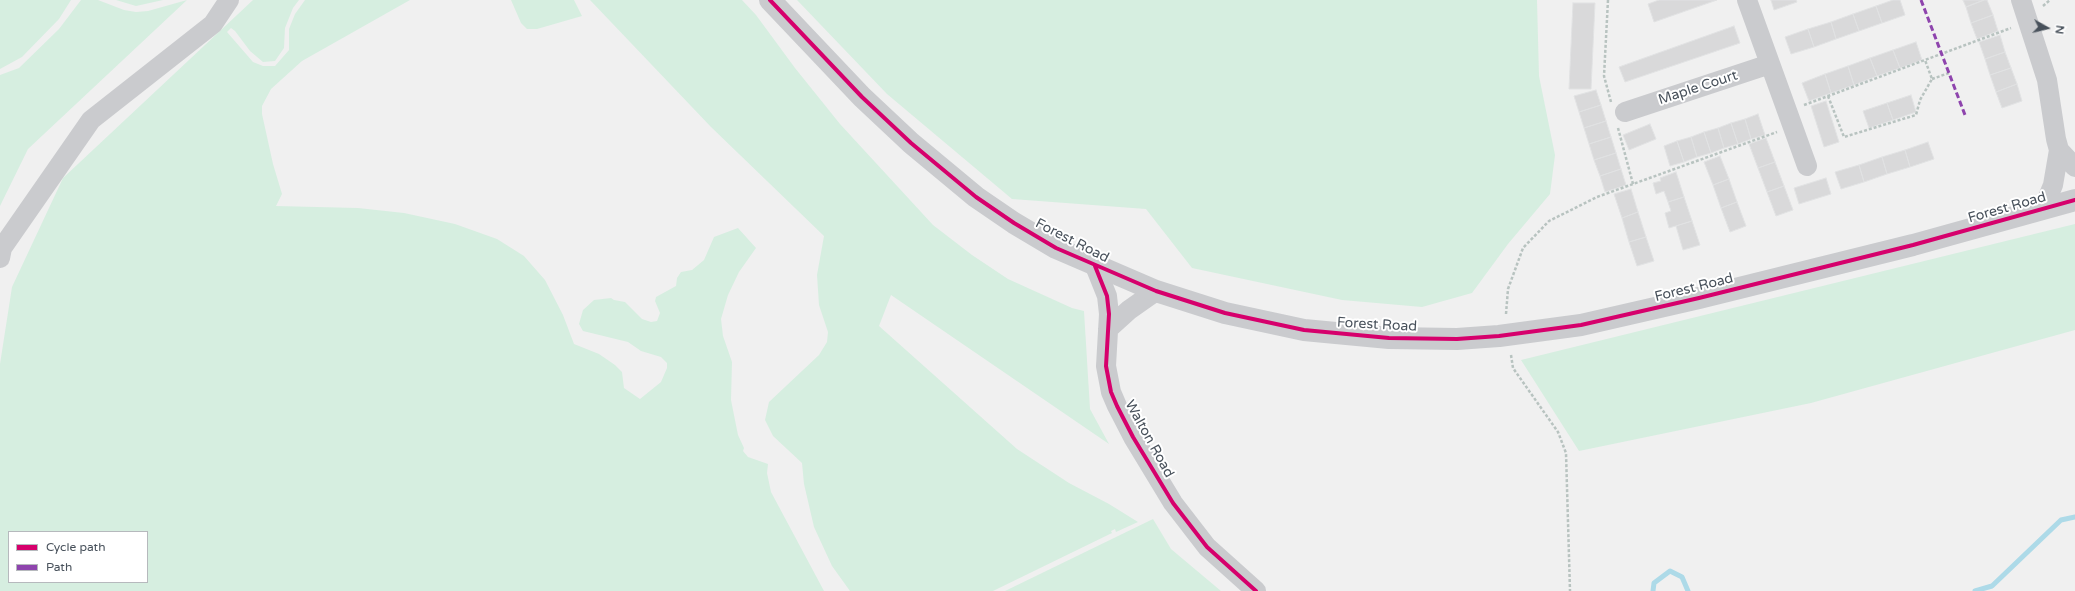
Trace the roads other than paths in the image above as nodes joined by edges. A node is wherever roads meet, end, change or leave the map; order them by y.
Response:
1 (229, 0) edge
2 (770, 0) edge
3 (1747, 0) edge
4 (2021, 0) edge
5 (1770, 64) junction
6 (1618, 115) road end
7 (2059, 150) junction
8 (1807, 166) dead end
9 (2075, 167) edge
10 (2075, 200) edge
11 (2043, 209) junction
12 (0, 258) edge
13 (1095, 266) junction
14 (1156, 292) junction
15 (1108, 329) junction
16 (1256, 591) edge

1 - 12 street
2 - 13 street, Forest Road
3 - 5 street
4 - 7 street
5 - 6 street, Maple Court
5 - 8 street
7 - 9 street
7 - 11 street
10 - 11 street, Forest Road
11 - 14 street, Forest Road
13 - 14 street, Forest Road
13 - 15 street, Walton Road
14 - 15 street
15 - 16 street, Walton Road

